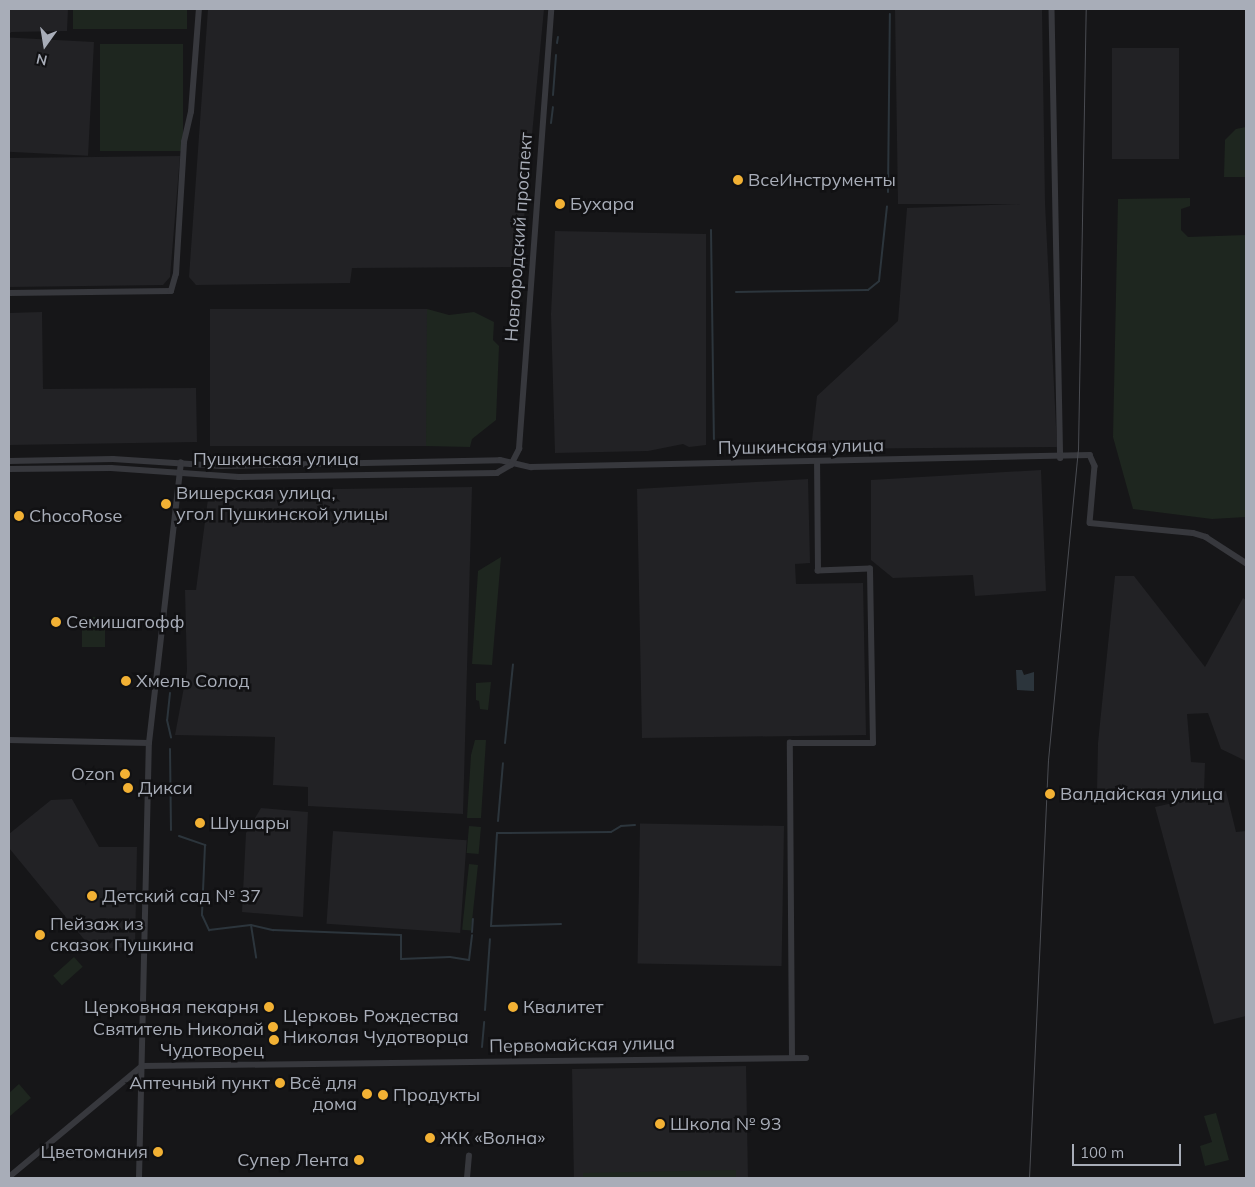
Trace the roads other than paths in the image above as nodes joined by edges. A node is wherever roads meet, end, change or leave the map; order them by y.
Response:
1 (199, 9) edge
2 (551, 9) edge
3 (1052, 9) edge
4 (9, 293) edge
5 (1061, 458) junction
6 (9, 461) edge
7 (817, 462) junction
8 (181, 463) junction
9 (511, 465) junction
10 (9, 469) edge
11 (181, 473) junction
12 (1246, 563) edge
13 (9, 740) edge
14 (149, 743) junction
15 (792, 1058) junction
16 (806, 1058) dead end
17 (142, 1066) junction
18 (468, 1156) dead end
19 (9, 1177) edge
20 (139, 1178) edge
21 (467, 1178) edge

1 - 4 street
2 - 9 street, Новгородский проспект
3 - 5 street
5 - 7 street, Пушкинская улица
5 - 12 street, Пушкинская улица
6 - 8 street, Пушкинская улица
7 - 9 street, Пушкинская улица
7 - 15 street
8 - 9 street, Пушкинская улица
8 - 11 street
9 - 11 street, Пушкинская улица
10 - 11 street, Пушкинская улица
11 - 14 street
13 - 14 street
14 - 17 street
15 - 16 street, Первомайская улица
15 - 17 street, Первомайская улица
17 - 19 street
17 - 20 street
18 - 21 street

